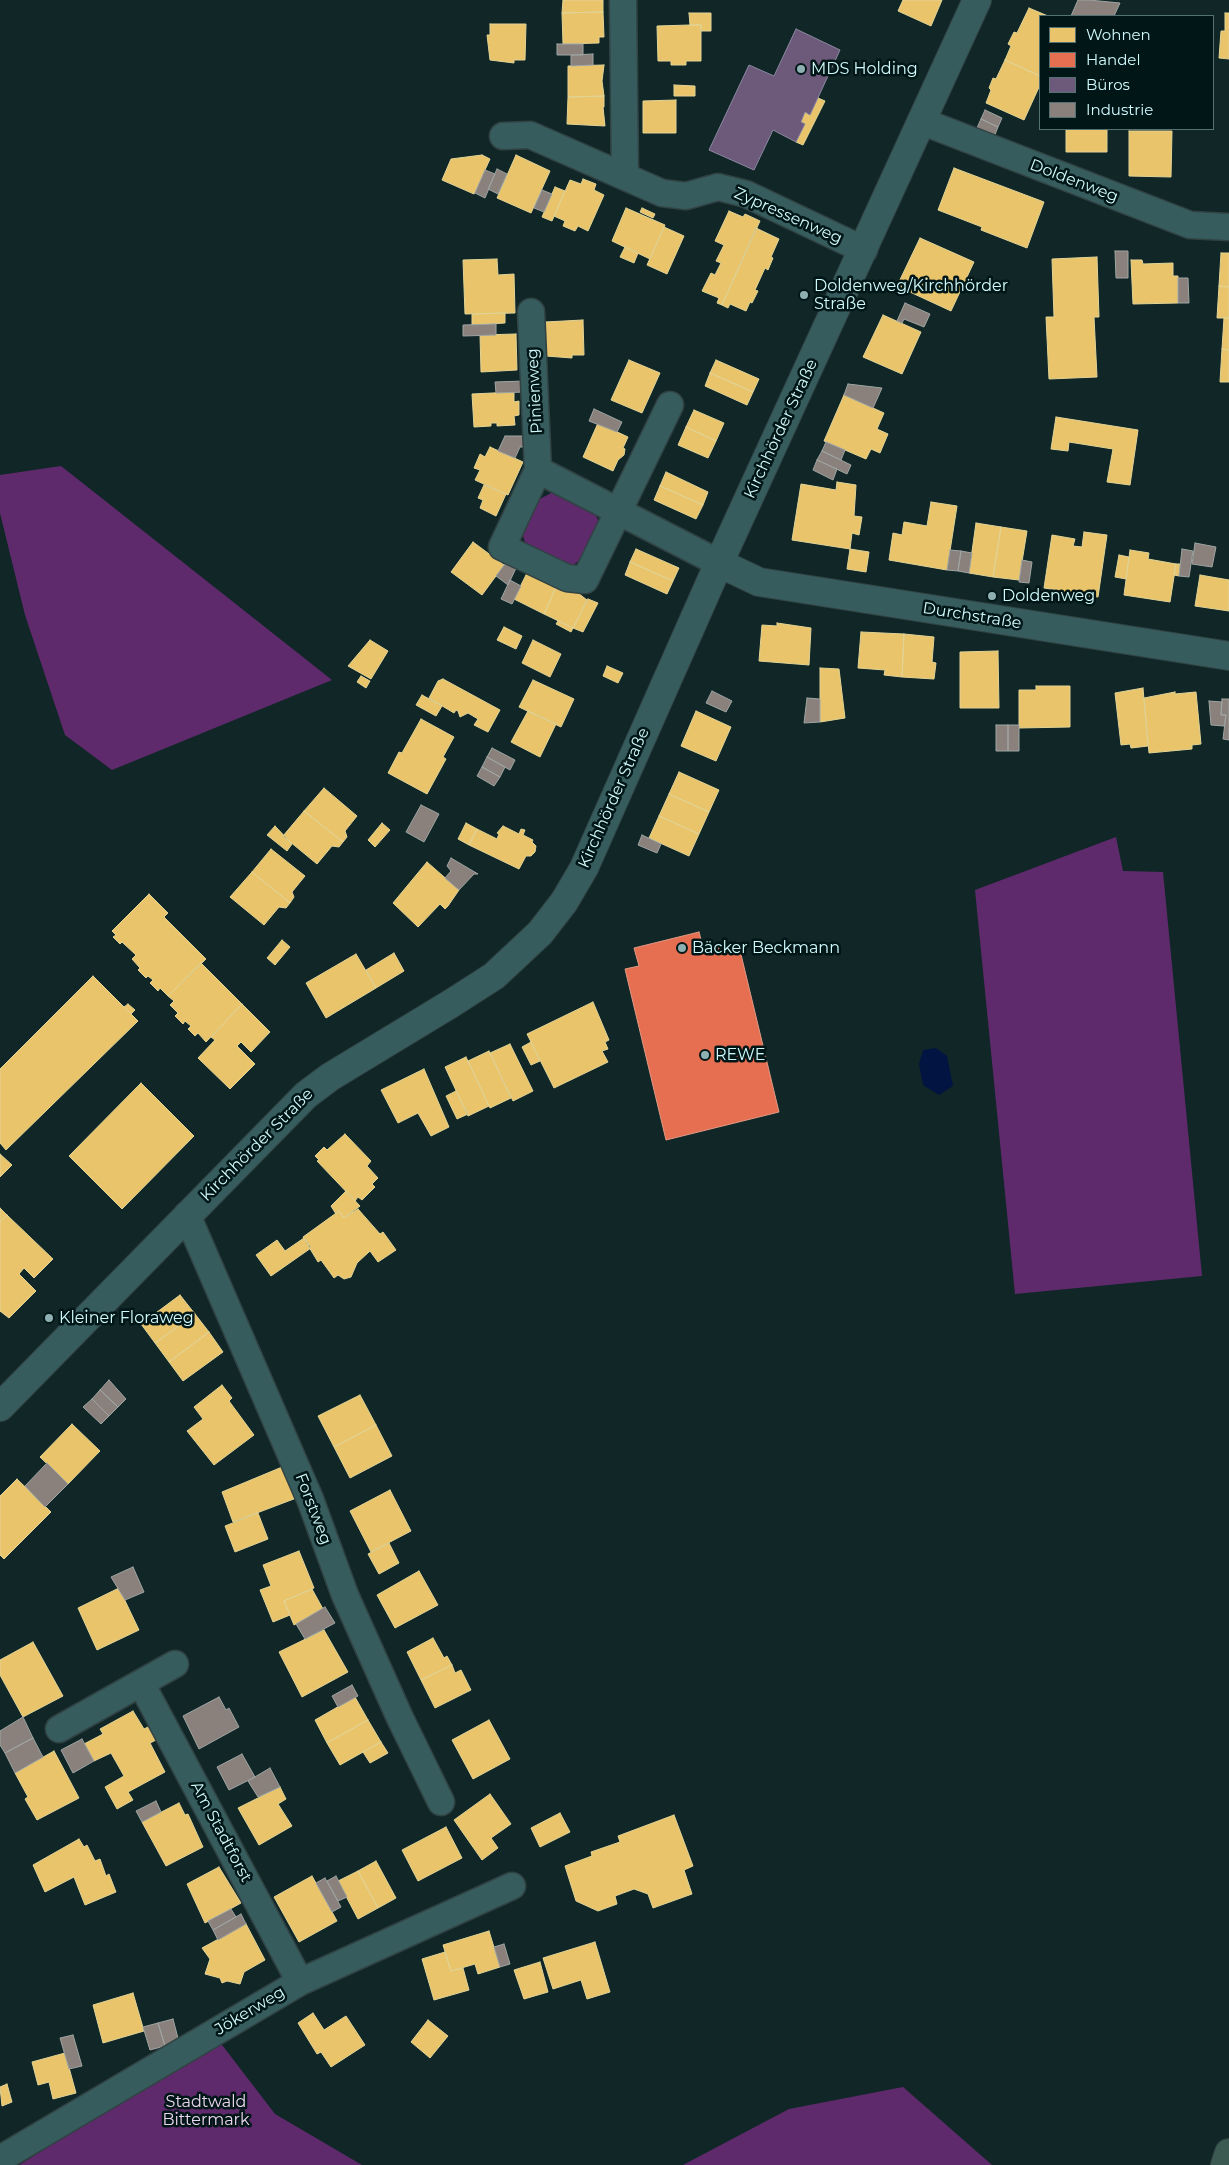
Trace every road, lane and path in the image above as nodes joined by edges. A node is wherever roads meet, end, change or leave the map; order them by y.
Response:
1 (623, 0) edge
2 (977, 0) edge
3 (921, 121) junction
4 (503, 136) dead end
5 (625, 177) junction
6 (1229, 227) edge
7 (864, 250) junction
8 (531, 312) dead end
9 (670, 405) dead end
10 (538, 470) junction
11 (619, 510) junction
12 (719, 563) junction
13 (1229, 656) edge
14 (187, 1215) junction
15 (0, 1407) edge
16 (174, 1664) dead end
17 (141, 1683) junction
18 (58, 1729) dead end
19 (441, 1802) dead end
20 (512, 1886) dead end
21 (300, 1982) junction
22 (1229, 2153) edge
23 (0, 2159) edge
24 (1225, 2165) edge

1 - 5 street
2 - 3 main road, Kirchhörder Straße
3 - 6 street, Doldenweg
3 - 7 main road, Kirchhörder Straße
4 - 5 street, Zypressenweg
5 - 7 street, Zypressenweg
7 - 12 main road, Kirchhörder Straße
8 - 10 street, Pinienweg
9 - 11 street, Pinienweg
10 - 11 street
10 - 11 street, Pinienweg
11 - 12 street
12 - 13 main road, Durchstraße
12 - 14 main road, Kirchhörder Straße
14 - 15 main road, Kirchhörder Straße
14 - 19 street, Forstweg
16 - 17 street
17 - 18 street
17 - 21 street, Am Stadtforst
20 - 21 street, Jökerweg
21 - 23 street, Jökerweg
22 - 24 highway

